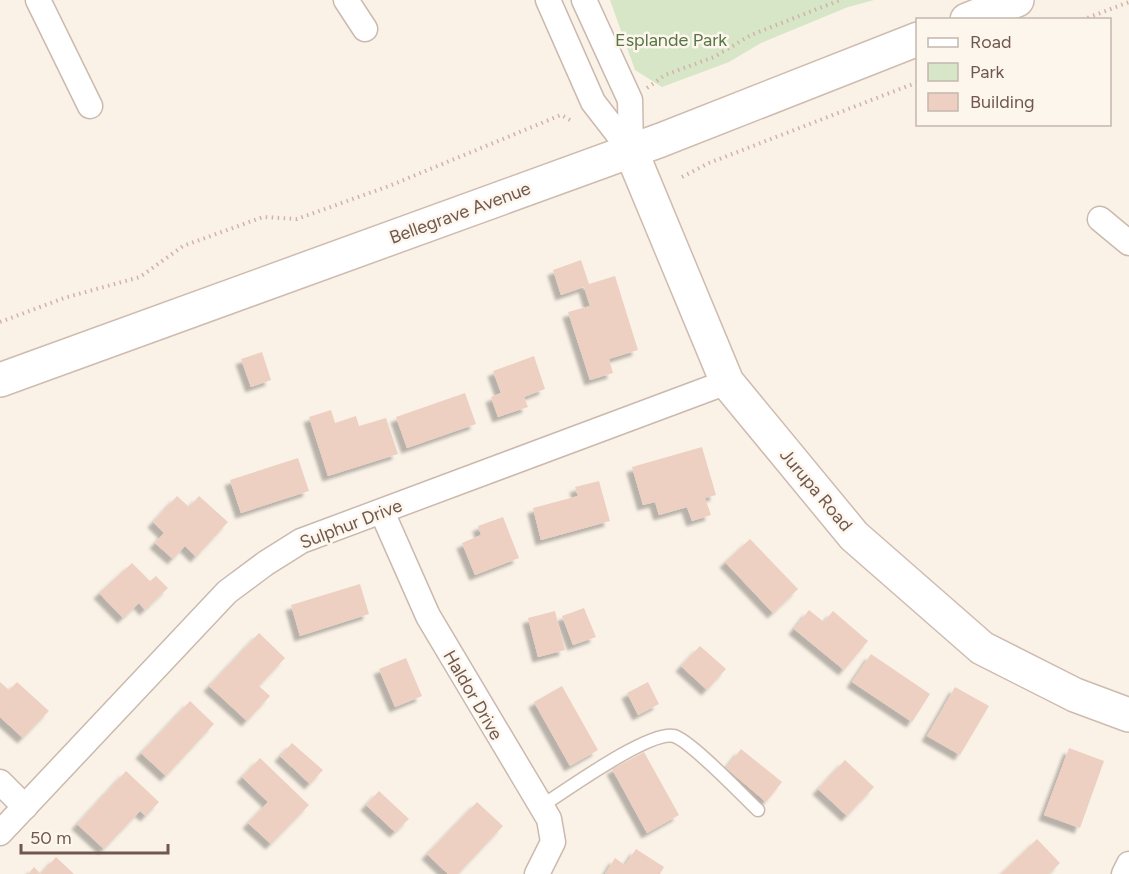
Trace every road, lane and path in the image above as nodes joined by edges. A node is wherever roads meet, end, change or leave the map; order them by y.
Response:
1 (38, 0) edge
2 (346, 0) edge
3 (548, 0) edge
4 (584, 0) edge
5 (840, 0) edge
6 (1017, 0) edge
7 (1129, 2) edge
8 (972, 18) edge
9 (1087, 18) edge
10 (366, 29) dead end
11 (916, 40) edge
12 (916, 83) edge
13 (643, 91) dead end
14 (90, 106) dead end
15 (570, 120) dead end
16 (631, 151) junction
17 (682, 177) dead end
18 (1100, 219) dead end
19 (1129, 243) edge
20 (0, 322) edge
21 (0, 380) edge
22 (727, 382) junction
23 (382, 512) junction
24 (1129, 715) edge
25 (0, 782) edge
26 (24, 807) junction
27 (540, 807) junction
28 (758, 810) dead end
29 (0, 833) edge
30 (1129, 864) edge
31 (537, 874) edge
32 (1124, 874) edge

1 - 14 street
2 - 10 street
3 - 16 street
4 - 16 street
5 - 13 path
6 - 8 main road
7 - 9 path
11 - 16 main road, Bellegrave Avenue
12 - 17 path
15 - 20 path
16 - 21 main road, Bellegrave Avenue
16 - 22 main road, Jurupa Road
18 - 19 street
22 - 23 street, Sulphur Drive
22 - 24 main road, Jurupa Road
23 - 26 street, Sulphur Drive
23 - 27 street, Haldor Drive
25 - 26 street
26 - 29 street, Sulphur Drive
27 - 28 lane
27 - 31 street, Haldor Drive
30 - 32 street

